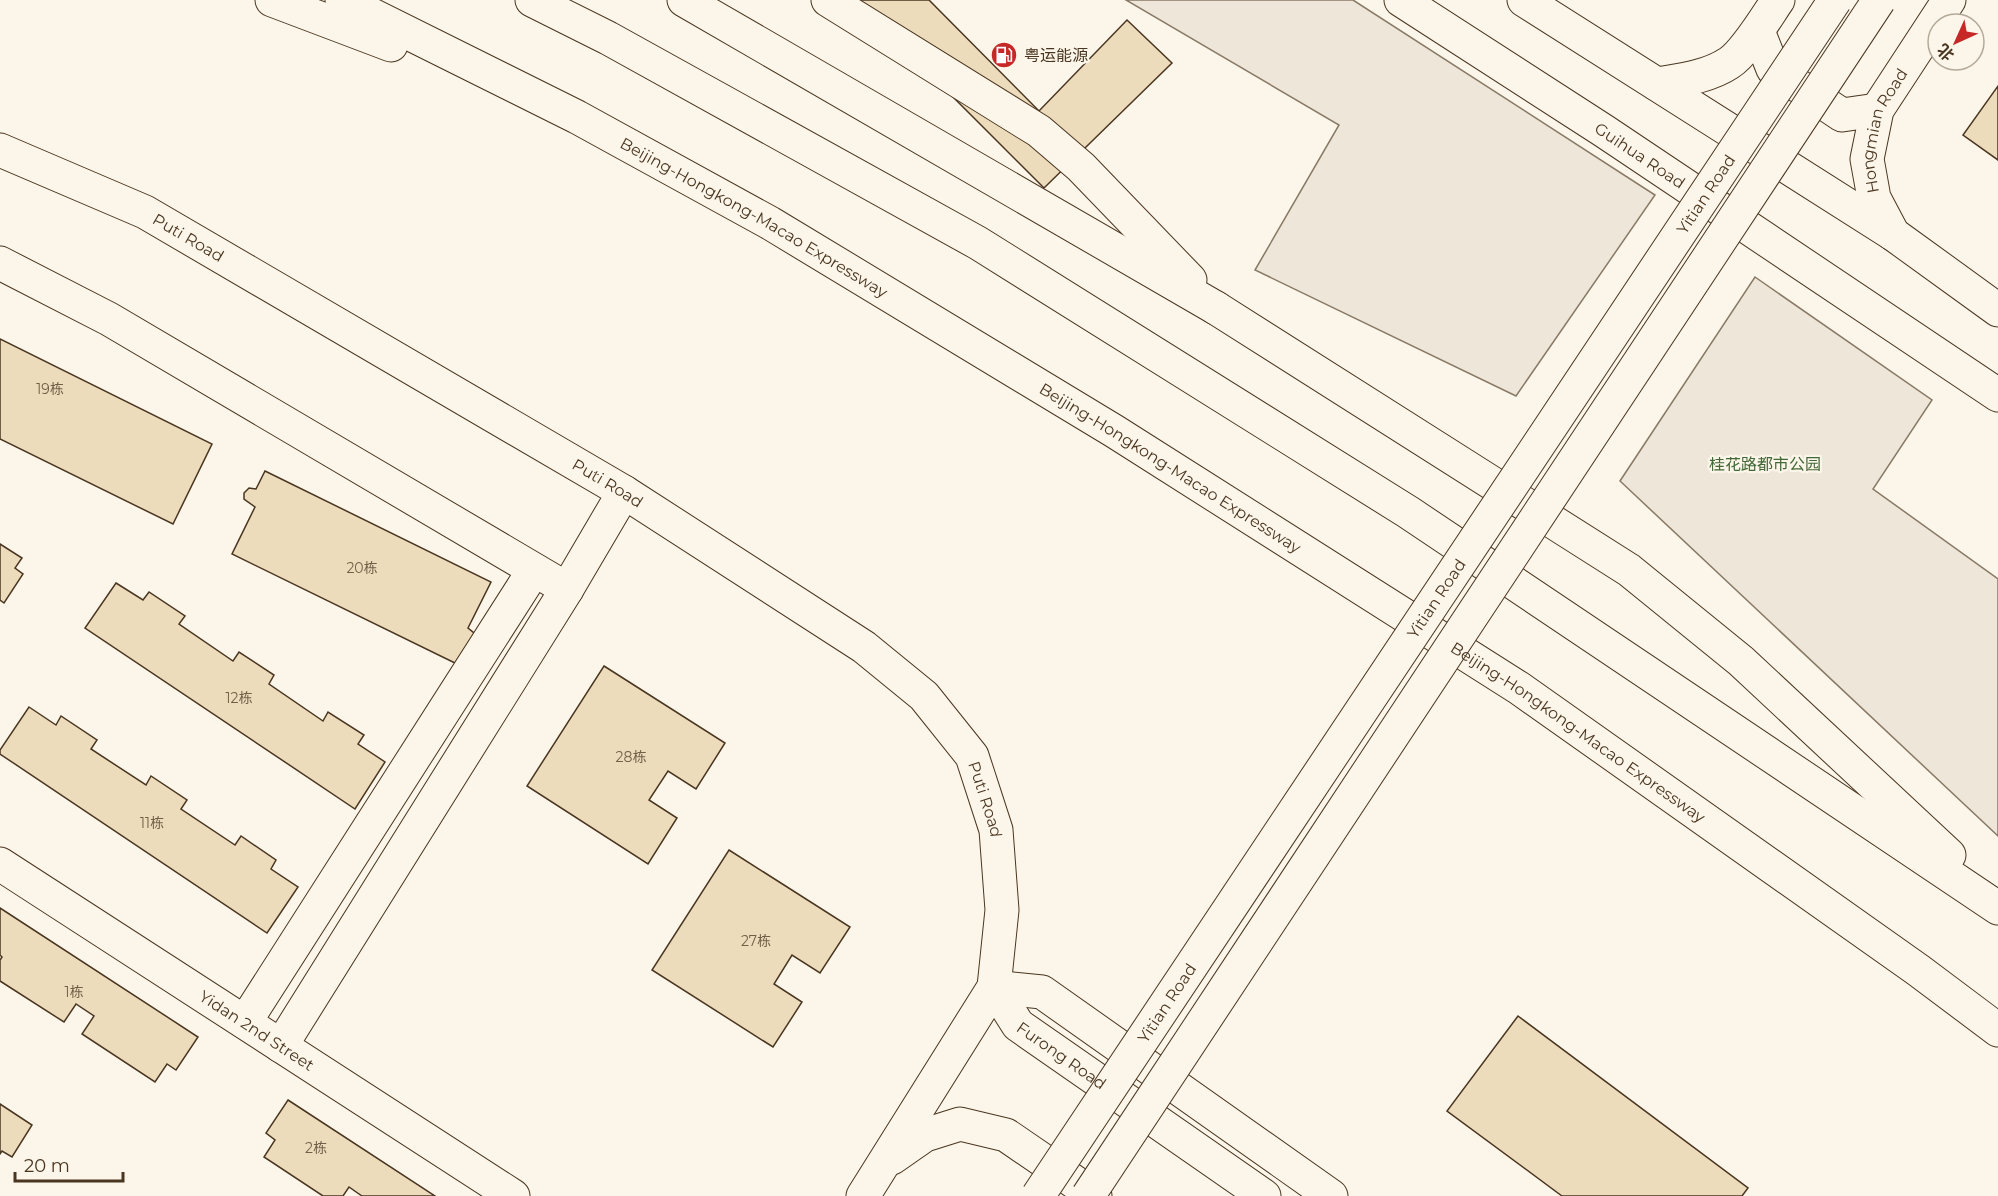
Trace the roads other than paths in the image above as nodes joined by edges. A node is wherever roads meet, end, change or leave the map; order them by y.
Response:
1 (272, 0) edge
2 (342, 0) edge
3 (532, 0) edge
4 (684, 0) edge
5 (828, 0) edge
6 (1401, 0) edge
7 (1524, 0) edge
8 (1779, 0) edge
9 (1835, 0) edge
10 (1880, 0) edge
11 (1949, 0) edge
12 (1758, 31) junction
13 (1657, 84) junction
14 (1876, 110) junction
15 (577, 117) junction
16 (0, 150) edge
17 (1893, 234) junction
18 (0, 263) edge
19 (1216, 308) junction
20 (1998, 310) edge
21 (1998, 395) edge
22 (624, 492) junction
23 (534, 570) junction
24 (567, 589) junction
25 (0, 864) edge
26 (1998, 902) edge
27 (1998, 908) edge
28 (994, 987) junction
29 (245, 1022) junction
30 (1998, 1030) edge
31 (281, 1046) junction
32 (884, 1164) junction
33 (1311, 1190) edge
34 (513, 1196) edge
35 (863, 1196) edge
36 (1038, 1196) edge
37 (1088, 1196) edge
38 (1095, 1196) edge
39 (1264, 1196) edge

1 - 15 main road
2 - 15 main road, Beijing-Hongkong-Macao Expressway
3 - 27 main road
4 - 19 main road
5 - 19 main road
6 - 21 main road, Guihua Road
7 - 13 main road
8 - 12 main road
9 - 36 main road, Yitian Road, bridge
10 - 37 main road, bridge
11 - 14 main road, Hongmian Road
12 - 13 main road
12 - 14 main road
13 - 17 main road
14 - 17 main road, Hongmian Road
15 - 30 main road, Beijing-Hongkong-Macao Expressway
16 - 22 main road, Puti Road
17 - 20 main road
18 - 23 main road
19 - 26 main road
22 - 24 main road
22 - 28 main road, Puti Road
23 - 24 main road
23 - 29 main road
24 - 31 main road
25 - 29 main road, Yidan 2nd Street
28 - 32 main road
28 - 33 main road
28 - 39 main road, Furong Road
29 - 31 main road, Yidan 2nd Street
31 - 34 main road, Yidan 2nd Street
32 - 35 main road
32 - 38 main road

